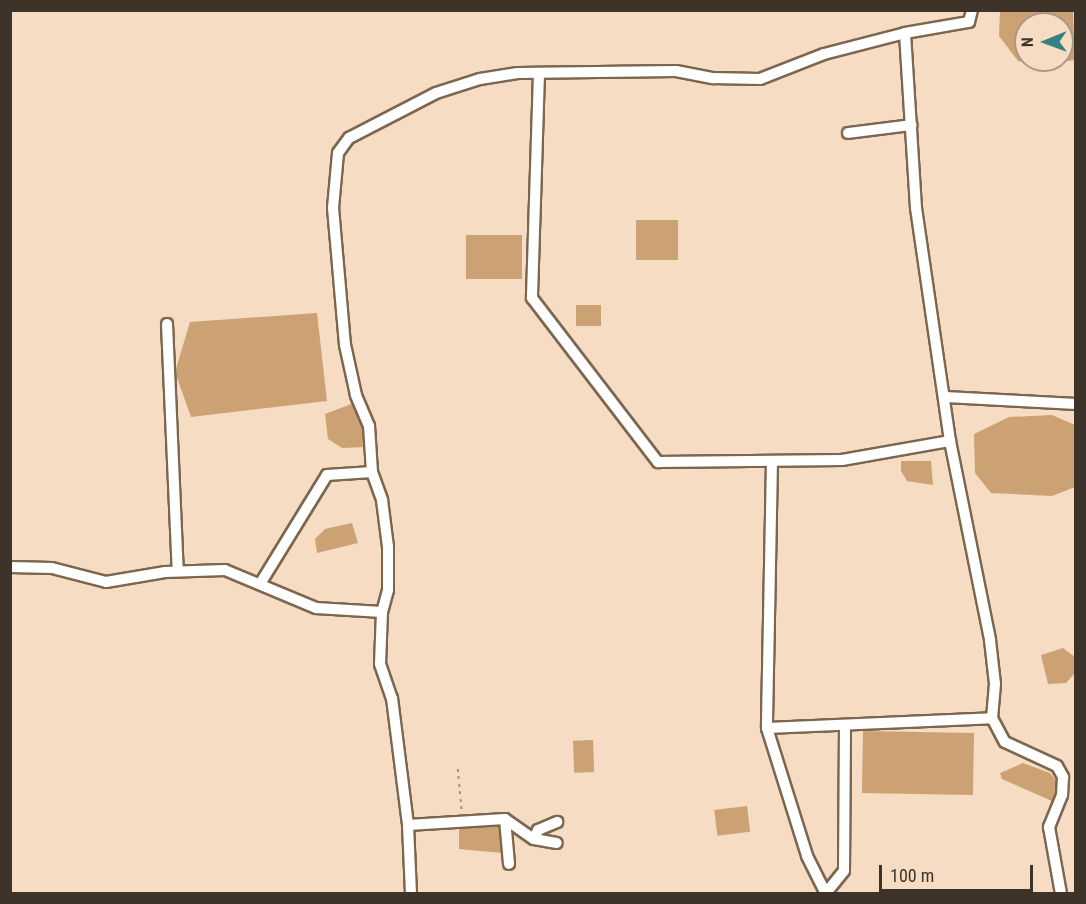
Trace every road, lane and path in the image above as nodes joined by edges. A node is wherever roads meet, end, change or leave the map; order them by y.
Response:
1 (972, 10) edge
2 (905, 33) junction
3 (539, 73) junction
4 (911, 125) junction
5 (848, 133) dead end
6 (167, 324) dead end
7 (946, 397) junction
8 (1076, 404) edge
9 (950, 441) junction
10 (772, 461) junction
11 (372, 472) junction
12 (10, 567) edge
13 (178, 571) junction
14 (260, 584) junction
15 (382, 612) junction
16 (992, 718) junction
17 (845, 725) junction
18 (767, 728) junction
19 (458, 769) dead end
20 (505, 819) junction
21 (463, 821) junction
22 (557, 822) dead end
23 (408, 825) junction
24 (534, 839) junction
25 (558, 843) dead end
26 (509, 864) dead end
27 (826, 893) edge
28 (411, 894) edge
29 (1061, 894) edge

1 - 2 street
2 - 3 street
2 - 4 street
3 - 10 street
3 - 11 street
4 - 5 street
4 - 7 street
6 - 13 street
7 - 8 street
7 - 9 street
9 - 10 street
9 - 16 street
10 - 18 street
11 - 14 street
11 - 15 street
12 - 13 street
13 - 14 street
14 - 15 street
15 - 23 street
16 - 17 street
16 - 29 street
17 - 18 street
17 - 27 street
18 - 27 street
19 - 21 path
20 - 21 street
20 - 24 street
20 - 26 street
21 - 23 street
22 - 24 street
23 - 28 street
24 - 25 street

